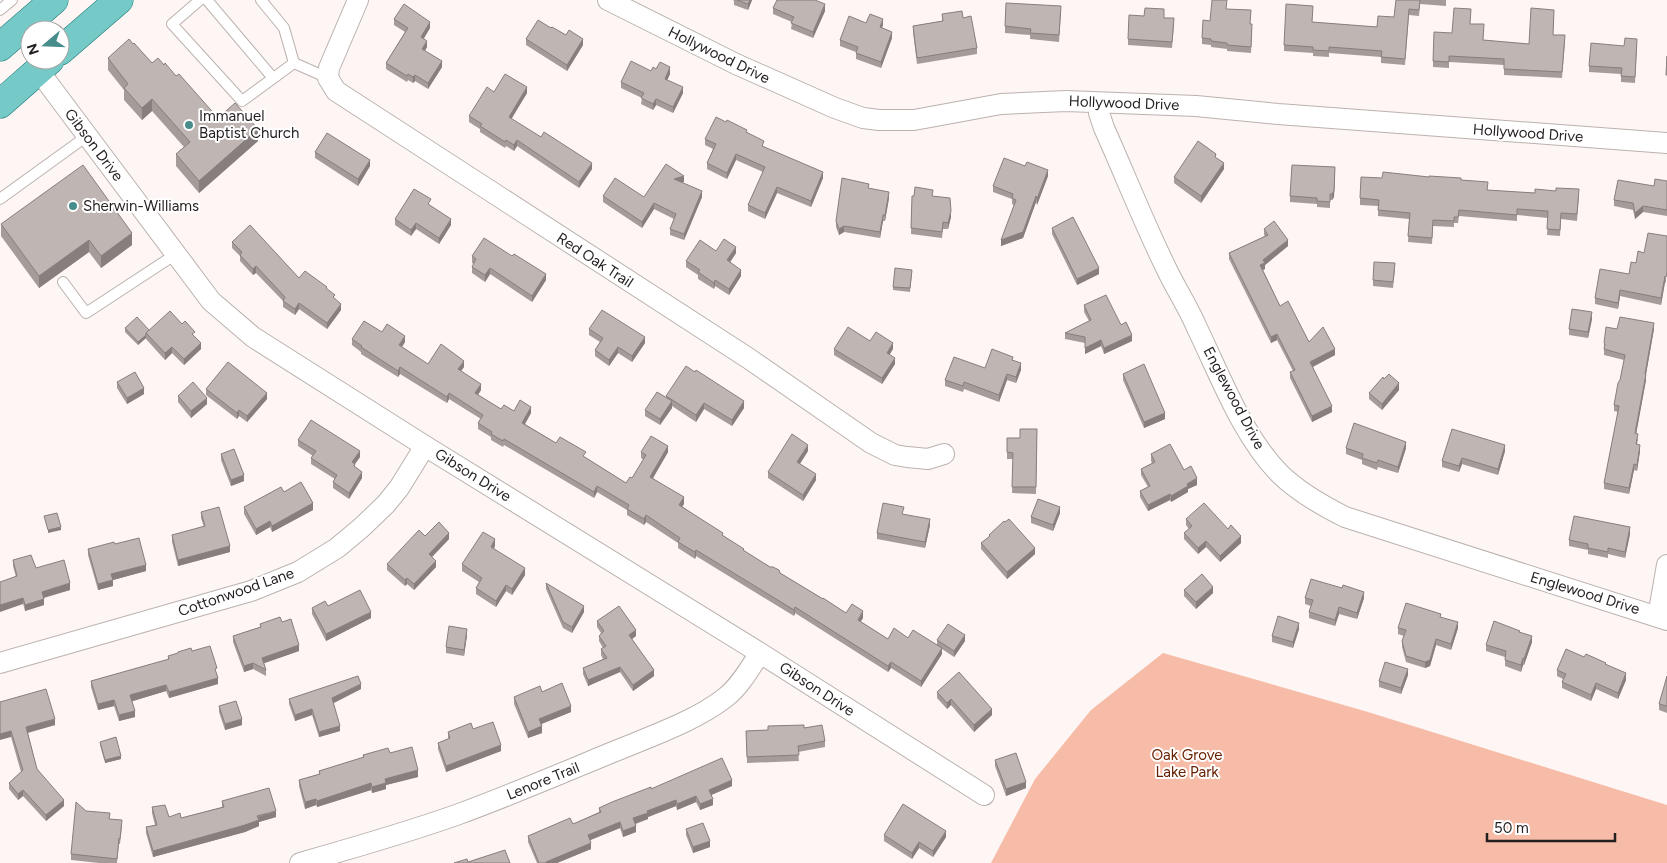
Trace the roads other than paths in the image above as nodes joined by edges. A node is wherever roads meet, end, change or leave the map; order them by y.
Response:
1 (12, 0) edge
2 (54, 0) edge
3 (119, 0) edge
4 (200, 0) edge
5 (207, 0) edge
6 (261, 0) edge
7 (358, 0) edge
8 (608, 0) edge
9 (0, 10) edge
10 (5, 40) edge
11 (70, 42) edge
12 (294, 64) junction
13 (38, 70) edge
14 (47, 70) edge
15 (273, 78) junction
16 (328, 78) junction
17 (1099, 103) junction
18 (0, 104) edge
19 (88, 136) junction
20 (1667, 143) edge
21 (0, 198) edge
22 (176, 254) junction
23 (63, 282) dead end
24 (425, 446) junction
25 (944, 454) dead end
26 (1667, 565) edge
27 (1662, 618) edge
28 (760, 653) junction
29 (0, 663) edge
30 (984, 796) dead end
31 (300, 863) edge

1 - 9 lane
2 - 10 main road
3 - 11 main road
4 - 15 lane
5 - 15 lane
6 - 12 lane
7 - 16 street
8 - 17 street, Hollywood Drive
12 - 15 lane
12 - 16 lane
13 - 18 main road
14 - 19 street, Gibson Drive
16 - 25 street, Red Oak Trail
17 - 20 street, Hollywood Drive
17 - 27 street, Englewood Drive
19 - 21 lane
19 - 22 street, Gibson Drive
22 - 23 lane
22 - 24 street, Gibson Drive
24 - 28 street, Gibson Drive
24 - 29 street, Cottonwood Lane
26 - 27 street
28 - 30 street, Gibson Drive
28 - 31 street, Lenore Trail

